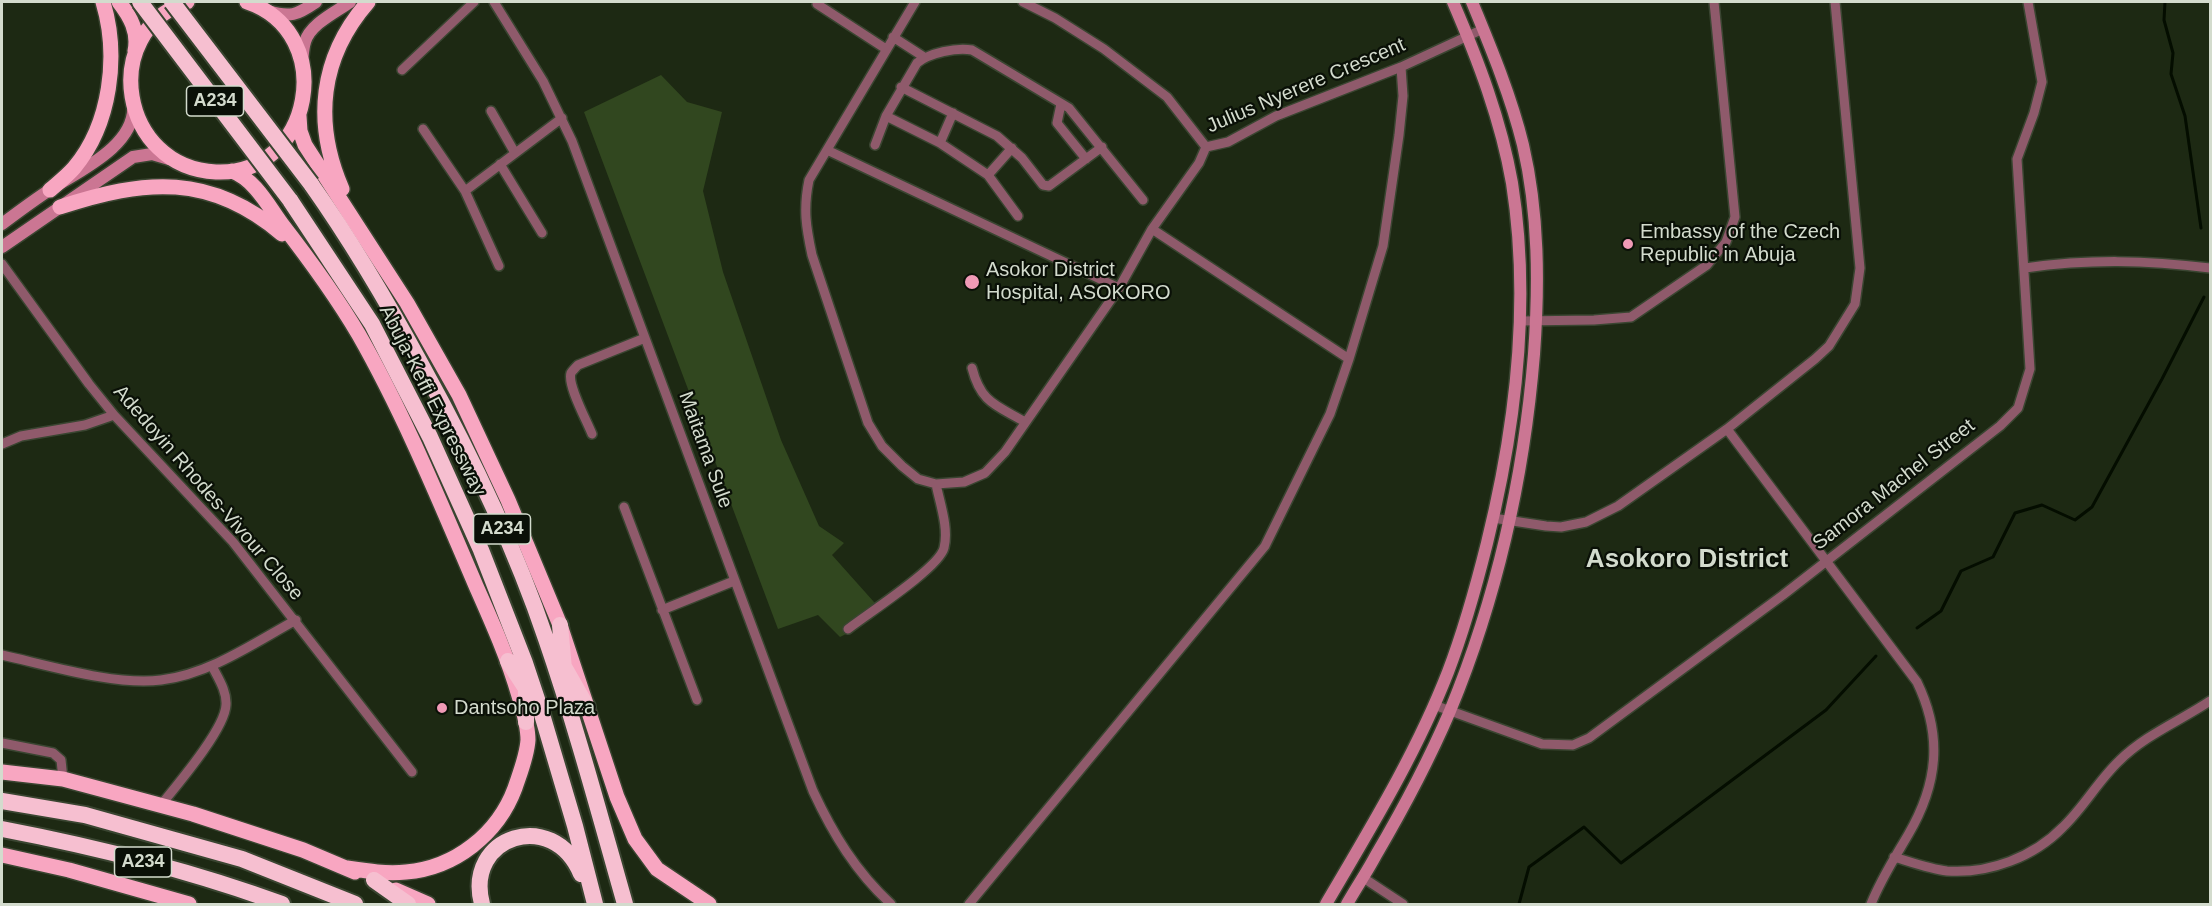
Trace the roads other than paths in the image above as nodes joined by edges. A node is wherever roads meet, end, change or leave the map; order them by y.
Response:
1 (103, 2) edge
2 (119, 2) edge
3 (140, 2) edge
4 (172, 2) edge
5 (187, 2) edge
6 (247, 2) edge
7 (316, 2) edge
8 (350, 2) edge
9 (368, 2) edge
10 (474, 2) edge
11 (494, 2) edge
12 (915, 2) edge
13 (1023, 2) edge
14 (1453, 2) edge
15 (1472, 2) edge
16 (1714, 2) edge
17 (1835, 2) edge
18 (2028, 2) edge
19 (817, 4) dead end
20 (263, 9) junction
21 (1483, 29) junction
22 (1467, 35) junction
23 (893, 38) junction
24 (886, 49) junction
25 (924, 57) junction
26 (134, 58) junction
27 (302, 61) junction
28 (1401, 67) junction
29 (402, 70) dead end
30 (901, 87) junction
31 (133, 104) junction
32 (1061, 104) junction
33 (491, 111) dead end
34 (953, 113) junction
35 (299, 116) junction
36 (886, 116) junction
37 (562, 118) junction
38 (423, 129) dead end
39 (940, 143) junction
40 (875, 145) dead end
41 (1102, 147) junction
42 (1206, 147) junction
43 (1012, 148) junction
44 (827, 150) junction
45 (515, 153) junction
46 (172, 159) junction
47 (1086, 159) junction
48 (501, 164) junction
49 (232, 171) junction
50 (988, 175) junction
51 (50, 190) junction
52 (465, 191) junction
53 (1143, 200) dead end
54 (60, 207) junction
55 (1018, 216) dead end
56 (357, 222) junction
57 (2, 224) edge
58 (1152, 229) junction
59 (542, 233) dead end
60 (2, 247) edge
61 (2, 264) edge
62 (499, 266) dead end
63 (2025, 268) junction
64 (2211, 268) edge
65 (325, 280) junction
66 (1119, 288) junction
67 (1520, 321) junction
68 (1536, 321) junction
69 (645, 338) junction
70 (1349, 359) junction
71 (972, 368) dead end
72 (114, 415) junction
73 (1025, 422) junction
74 (1727, 429) junction
75 (591, 434) dead end
76 (2, 444) edge
77 (936, 484) junction
78 (624, 507) dead end
79 (1493, 518) junction
80 (1510, 521) junction
81 (1827, 561) junction
82 (734, 581) junction
83 (662, 610) junction
84 (296, 620) junction
85 (560, 625) junction
86 (848, 629) dead end
87 (546, 638) junction
88 (2, 655) edge
89 (517, 662) junction
90 (212, 666) junction
91 (564, 666) junction
92 (527, 690) junction
93 (697, 700) dead end
94 (2211, 701) edge
95 (566, 703) junction
96 (1434, 705) junction
97 (587, 707) junction
98 (541, 711) junction
99 (1449, 712) junction
100 (526, 722) junction
101 (2, 742) edge
102 (2, 772) edge
103 (412, 772) dead end
104 (63, 779) junction
105 (2, 801) edge
106 (161, 805) junction
107 (2, 829) edge
108 (2, 855) edge
109 (1894, 857) junction
110 (347, 868) junction
111 (1362, 877) junction
112 (374, 880) junction
113 (189, 904) edge
114 (282, 904) edge
115 (356, 904) edge
116 (408, 904) edge
117 (428, 904) edge
118 (482, 904) edge
119 (594, 904) edge
120 (625, 904) edge
121 (709, 904) edge
122 (891, 904) edge
123 (969, 904) edge
124 (1326, 904) edge
125 (1347, 904) edge
126 (1403, 904) edge
127 (1871, 904) edge

1 - 51 highway
2 - 26 highway
3 - 89 highway, Abuja-Keffi Expressway / A234, bridge
4 - 87 highway, Abuja-Keffi Expressway / A234, bridge
5 - 26 highway
6 - 20 highway
7 - 20 main road
8 - 27 main road
9 - 56 highway
10 - 29 street
11 - 37 street, Maitama Sule
12 - 23 street
13 - 42 street
14 - 22 main road
15 - 21 main road
16 - 68 street
17 - 74 street
18 - 63 street, Samora Machel Street
19 - 24 street
20 - 27 highway
21 - 22 street, Julius Nyerere Crescent
21 - 68 main road
22 - 28 street, Julius Nyerere Crescent
22 - 67 main road
23 - 24 street
23 - 25 street
24 - 44 street
25 - 30 street
25 - 32 street
26 - 31 highway
27 - 35 highway
28 - 42 street, Julius Nyerere Crescent
28 - 70 street
30 - 34 street
30 - 36 street
31 - 46 highway
31 - 51 main road
32 - 41 street
32 - 47 street
33 - 45 street
34 - 39 street
34 - 43 street
35 - 49 highway
35 - 56 highway, Abuja-Keffi Expressway
36 - 39 street
36 - 40 street
37 - 45 street
37 - 69 street, Maitama Sule
38 - 52 street
39 - 50 street
41 - 47 street
41 - 53 street
42 - 58 street, Julius Nyerere Crescent
43 - 47 street
43 - 50 street
44 - 66 street
44 - 77 street
45 - 48 street
46 - 49 highway
46 - 54 main road
48 - 52 street
48 - 59 street
49 - 65 highway, Abuja-Keffi Expressway
50 - 55 street
51 - 57 main road
52 - 62 street
54 - 60 main road
54 - 65 highway
56 - 85 highway, Abuja-Keffi Expressway
58 - 66 street, Julius Nyerere Crescent
58 - 70 street
61 - 72 street, Adedoyin Rhodes-Vivour Close
63 - 64 street
63 - 81 street, Samora Machel Street
65 - 89 highway, Abuja-Keffi Expressway
66 - 73 street, Julius Nyerere Crescent
67 - 68 street
67 - 79 main road
68 - 80 main road
69 - 75 street
69 - 82 street, Maitama Sule
70 - 123 street
71 - 73 street
72 - 76 street
72 - 84 street, Adedoyin Rhodes-Vivour Close
73 - 77 street, Julius Nyerere Crescent
74 - 80 street
74 - 81 street
77 - 86 street
78 - 83 street
79 - 80 street
79 - 96 main road
80 - 99 main road
81 - 99 street, Samora Machel Street
81 - 109 street
82 - 83 street
82 - 122 street, Maitama Sule
83 - 93 street
84 - 90 street
84 - 103 street, Adedoyin Rhodes-Vivour Close
85 - 91 highway
85 - 97 highway, Abuja-Keffi Expressway
87 - 91 highway
87 - 95 highway, Abuja-Keffi Expressway / A234
88 - 90 street
89 - 92 highway
89 - 98 highway, Abuja-Keffi Expressway / A234
89 - 100 highway, Abuja-Keffi Expressway
90 - 106 street
91 - 95 highway
91 - 97 highway
92 - 98 highway
92 - 100 highway
94 - 109 street
95 - 120 highway, Abuja-Keffi Expressway / A234
96 - 99 street, Samora Machel Street
96 - 124 main road
97 - 121 highway, Abuja-Keffi Expressway
98 - 119 highway, Abuja-Keffi Expressway / A234
99 - 111 main road
100 - 110 highway, Abuja-Keffi Expressway
101 - 104 street
102 - 104 highway
104 - 106 highway
105 - 115 highway, A234
106 - 110 highway
107 - 114 highway, A234
108 - 113 highway
109 - 127 street
110 - 112 highway
111 - 125 main road
111 - 126 street
112 - 116 highway
112 - 117 highway
118 - 119 highway

